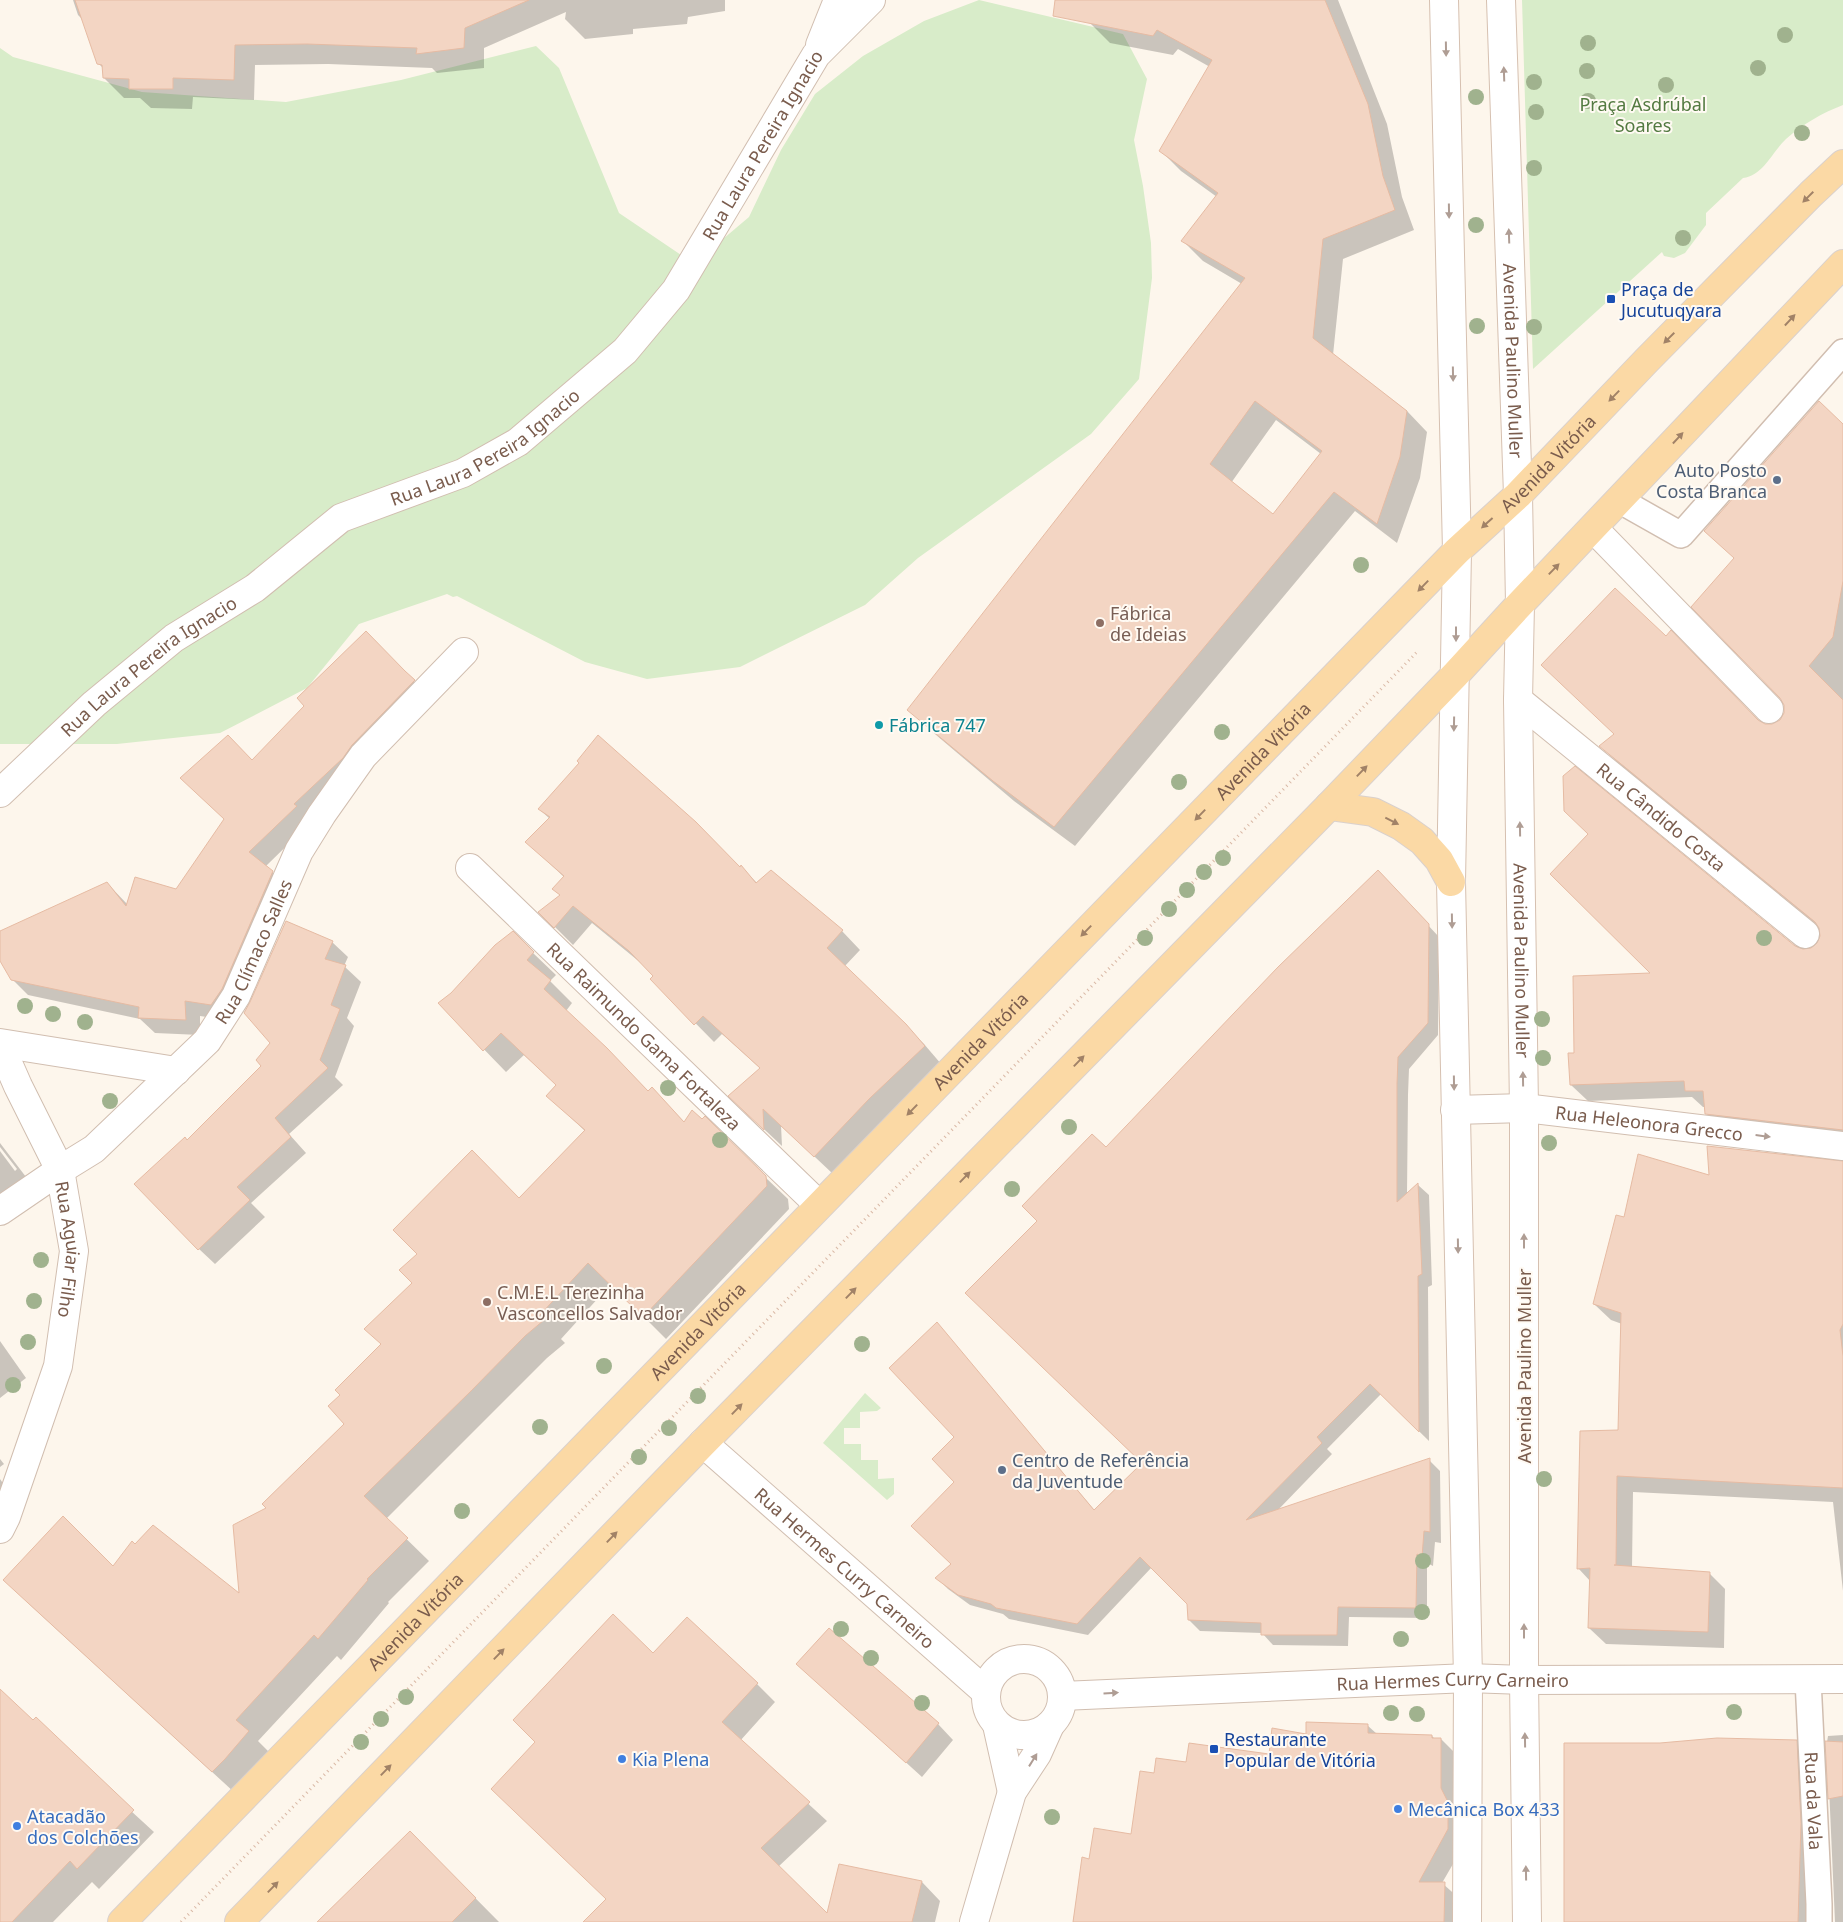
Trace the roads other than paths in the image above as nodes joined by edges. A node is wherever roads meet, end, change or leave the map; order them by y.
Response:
1 (838, 0) edge
2 (871, 0) edge
3 (1444, 0) edge
4 (1500, 0) edge
5 (816, 55) junction
6 (1843, 164) edge
7 (1842, 270) edge
8 (1843, 352) edge
9 (1518, 495) junction
10 (1619, 500) junction
11 (1593, 528) junction
12 (1457, 551) junction
13 (1520, 604) junction
14 (464, 652) dead end
15 (1455, 675) junction
16 (1518, 700) junction
17 (1768, 709) dead end
18 (0, 793) edge
19 (1329, 806) junction
20 (470, 868) dead end
21 (1451, 882) junction
22 (1804, 934) dead end
23 (0, 1044) edge
24 (176, 1071) junction
25 (1524, 1108) junction
26 (1455, 1110) junction
27 (1843, 1146) edge
28 (60, 1170) junction
29 (820, 1205) junction
30 (0, 1211) edge
31 (703, 1444) junction
32 (0, 1529) edge
33 (1468, 1678) junction
34 (1524, 1680) junction
35 (1808, 1680) junction
36 (1843, 1680) edge
37 (986, 1692) junction
38 (1062, 1696) junction
39 (997, 1725) junction
40 (1050, 1725) junction
41 (1012, 1792) junction
42 (122, 1922) edge
43 (239, 1922) edge
44 (974, 1922) edge
45 (1467, 1922) edge
46 (1527, 1922) edge
47 (1819, 1922) edge

1 - 5 street
2 - 5 street, Rua Laura Pereira Ignacio
3 -> 12 street
9 -> 4 street, Avenida Paulino Muller
5 - 18 street, Rua Laura Pereira Ignacio
6 -> 9 main road, Avenida Vitória
10 -> 7 main road
8 - 10 lane
9 -> 12 main road, Avenida Vitória
9 - 13 street, Avenida Paulino Muller
10 - 11 main road
13 -> 11 main road
11 - 17 street
12 -> 15 street
12 -> 29 main road, Avenida Vitória
13 - 15 main road
13 - 16 street, Avenida Paulino Muller
14 - 24 street, Rua Clímaco Salles
19 -> 15 main road
15 -> 21 street
16 - 22 street, Rua Cândido Costa
25 -> 16 street, Avenida Paulino Muller
19 -> 21 main road
31 -> 19 main road
20 - 29 street, Rua Raimundo Gama Fortaleza
21 -> 26 street
23 - 24 street
23 - 28 street, Rua Aguiar Filho
24 - 28 street, Rua Clímaco Salles
25 - 26 street, Rua Heleonora Grecco
25 -> 27 street, Rua Heleonora Grecco
34 -> 25 street, Avenida Paulino Muller
26 -> 33 street
28 - 30 street, Rua Clímaco Salles
28 - 32 street, Rua Aguiar Filho
29 - 42 main road, Avenida Vitória
31 - 37 street, Rua Hermes Curry Carneiro
43 -> 31 main road
33 - 34 street, Rua Hermes Curry Carneiro
38 -> 33 street, Rua Hermes Curry Carneiro
33 - 45 street
34 - 35 street, Rua Hermes Curry Carneiro
46 -> 34 street, Avenida Paulino Muller
35 - 36 street, Rua Hermes Curry Carneiro
35 - 47 lane, Rua da Vala
37 - 38 street
37 - 39 street
38 - 40 street
39 - 40 street
39 - 41 street
41 -> 40 street
41 - 44 street

